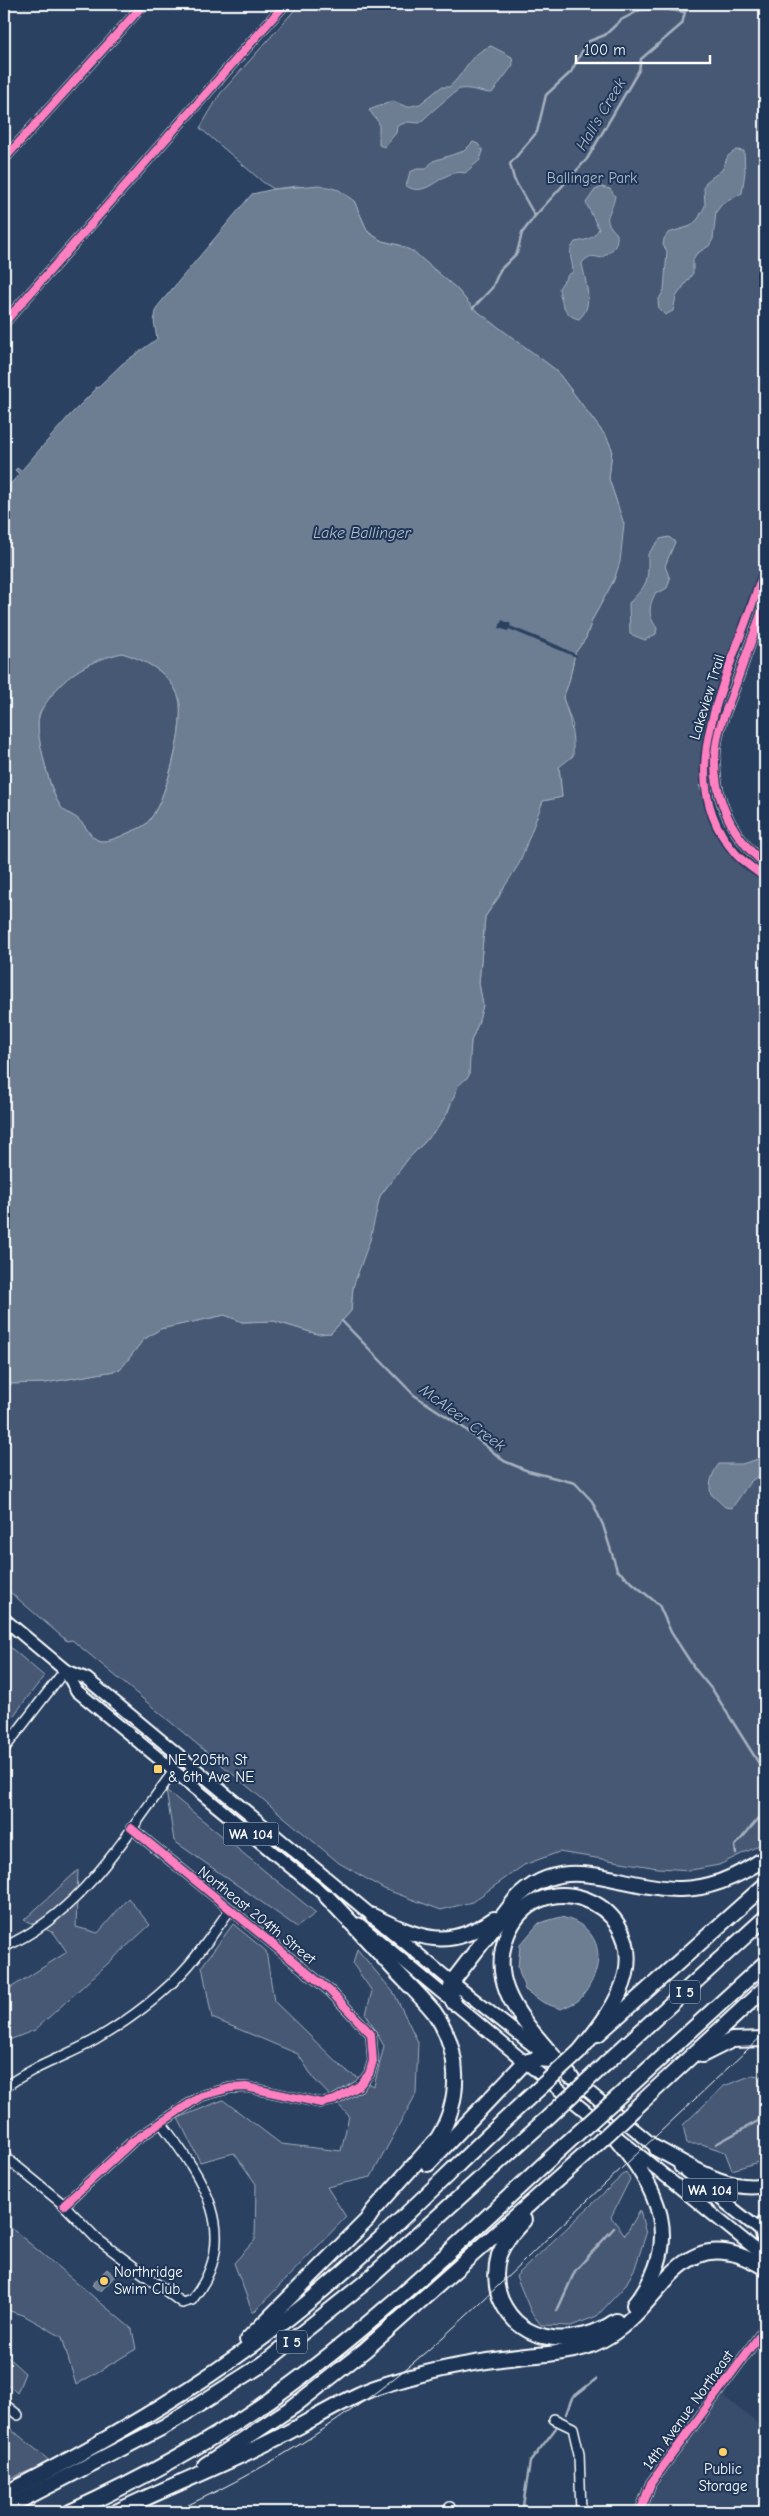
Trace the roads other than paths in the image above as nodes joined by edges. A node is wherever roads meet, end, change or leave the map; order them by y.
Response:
1 (6, 4) edge
2 (144, 4) edge
3 (285, 4) edge
4 (4, 7) edge
5 (4, 159) edge
6 (4, 323) edge
7 (765, 602) edge
8 (765, 864) edge
9 (4, 1619) edge
10 (65, 1670) junction
11 (152, 1732) junction
12 (4, 1749) edge
13 (174, 1771) junction
14 (202, 1773) junction
15 (132, 1828) junction
16 (762, 1860) edge
17 (765, 1885) edge
18 (327, 1897) junction
19 (511, 1906) junction
20 (229, 1911) junction
21 (373, 1916) junction
22 (765, 1918) edge
23 (4, 1947) edge
24 (765, 1963) edge
25 (452, 1982) junction
26 (765, 1988) edge
27 (454, 2003) junction
28 (765, 2039) edge
29 (579, 2052) junction
30 (552, 2060) junction
31 (525, 2062) junction
32 (570, 2076) junction
33 (670, 2076) junction
34 (4, 2088) edge
35 (162, 2124) junction
36 (613, 2134) junction
37 (657, 2149) junction
38 (4, 2156) edge
39 (575, 2164) junction
40 (765, 2186) edge
41 (64, 2206) junction
42 (711, 2212) junction
43 (367, 2220) junction
44 (764, 2232) edge
45 (765, 2250) edge
46 (765, 2257) edge
47 (765, 2268) edge
48 (765, 2328) edge
49 (205, 2376) junction
50 (4, 2404) edge
51 (18, 2415) dead end
52 (554, 2418) dead end
53 (161, 2490) junction
54 (4, 2494) edge
55 (4, 2509) edge
56 (70, 2512) edge
57 (116, 2512) edge
58 (581, 2512) edge
59 (640, 2512) edge

1 - 4 street
2 - 5 street
3 - 6 street
7 - 8 street
9 - 10 main road, WA 104
10 - 11 main road, WA 104
10 - 12 street
10 - 13 main road, WA 104
11 - 13 main road
11 - 14 main road, WA 104
13 - 14 main road
13 - 15 street
13 - 18 main road, WA 104
14 - 21 main road, WA 104
15 - 20 street, Northeast 204th Street
15 - 23 street
16 - 19 highway
17 - 29 highway
18 - 27 main road, WA 104
18 - 43 highway
19 - 21 highway
19 - 25 highway
20 - 34 street
20 - 35 street, Northeast 204th Street
21 - 25 main road, WA 104
22 - 55 highway, I 5, bridge
24 - 56 highway, I 5, bridge
25 - 27 highway
25 - 30 main road, WA 104
26 - 33 highway
27 - 31 main road, WA 104
28 - 33 highway
29 - 32 highway
29 - 49 highway, bridge
30 - 31 highway
30 - 32 main road, WA 104
31 - 36 main road, WA 104
31 - 43 highway
32 - 37 main road, WA 104
33 - 39 highway, bridge
35 - 41 street
35 - 41 street
36 - 39 highway
36 - 42 main road, WA 104
37 - 40 highway
37 - 44 main road, WA 104
38 - 41 street
39 - 53 highway
42 - 45 main road
42 - 46 main road, WA 104
43 - 49 highway
47 - 53 highway
48 - 59 street, 14th Avenue Northeast
49 - 54 highway
50 - 51 street
52 - 58 street
53 - 57 highway

